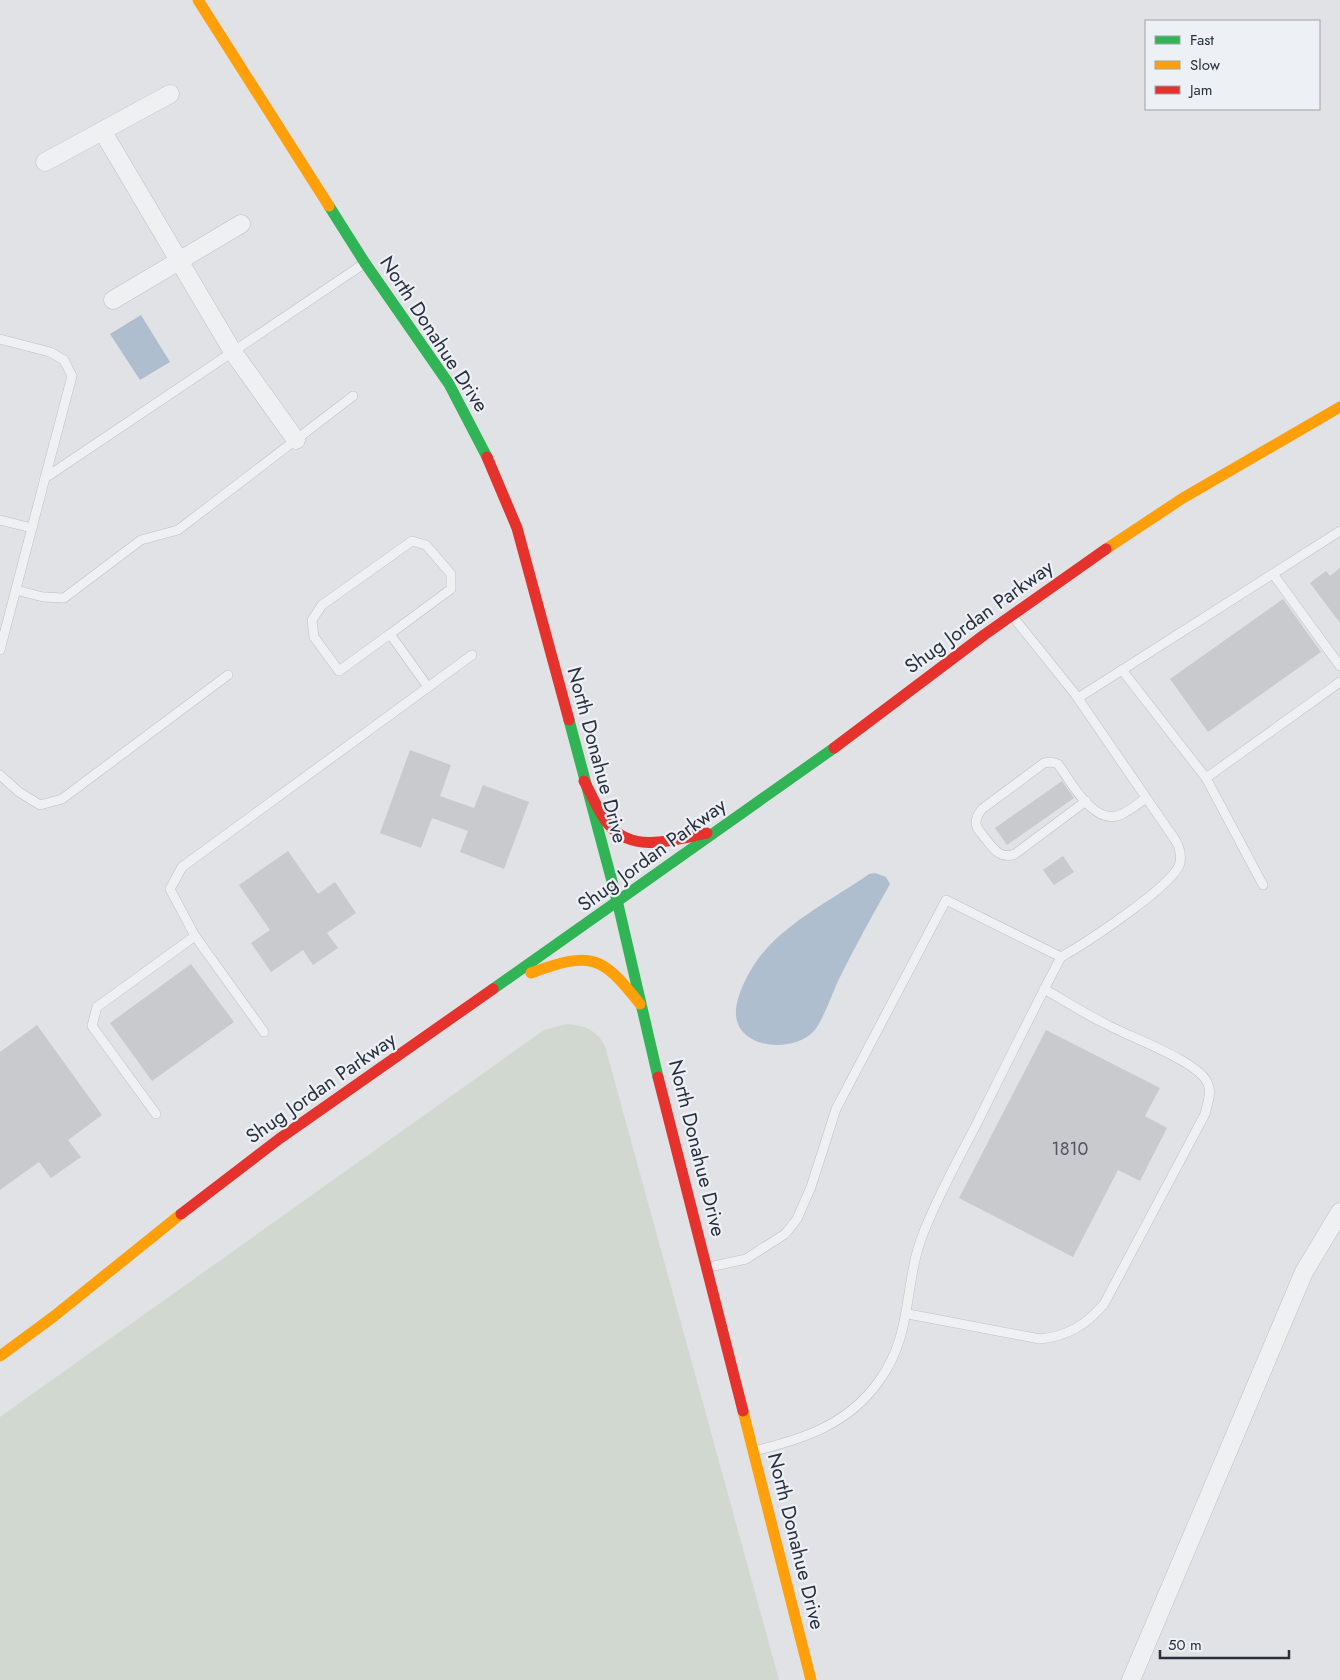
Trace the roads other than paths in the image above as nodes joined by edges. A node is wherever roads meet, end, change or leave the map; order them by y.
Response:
1 (198, 0) edge
2 (170, 94) dead end
3 (103, 132) junction
4 (45, 162) dead end
5 (241, 224) dead end
6 (179, 260) junction
7 (365, 263) junction
8 (113, 300) dead end
9 (0, 339) edge
10 (234, 352) junction
11 (353, 396) dead end
12 (1340, 407) edge
13 (296, 440) junction
14 (45, 478) junction
15 (0, 520) edge
16 (32, 528) junction
17 (1340, 531) edge
18 (1273, 574) junction
19 (16, 590) junction
20 (1012, 615) junction
21 (390, 634) junction
22 (0, 650) edge
23 (472, 655) dead end
24 (1340, 666) edge
25 (1122, 670) junction
26 (228, 675) dead end
27 (1340, 682) edge
28 (428, 687) junction
29 (1078, 698) junction
30 (0, 775) edge
31 (1206, 778) junction
32 (584, 781) junction
33 (1146, 798) junction
34 (1086, 801) junction
35 (716, 832) junction
36 (1263, 885) dead end
37 (617, 900) junction
38 (195, 936) junction
39 (1061, 957) junction
40 (504, 983) junction
41 (1044, 989) junction
42 (640, 1004) junction
43 (264, 1032) dead end
44 (156, 1114) dead end
45 (1340, 1212) edge
46 (708, 1267) junction
47 (908, 1314) junction
48 (0, 1356) edge
49 (753, 1451) junction
50 (811, 1680) edge
51 (1131, 1680) edge

1 - 7 main road, North Donahue Drive
2 - 3 street
3 - 4 street
3 - 6 street
5 - 6 street
6 - 8 street
6 - 10 street
7 - 10 lane
7 - 32 main road, North Donahue Drive
9 - 14 lane
10 - 13 street
10 - 14 lane
11 - 13 lane
12 - 20 main road, Shug Jordan Parkway
13 - 19 lane
14 - 16 lane
15 - 16 lane
16 - 19 lane
17 - 18 lane
18 - 24 lane
18 - 25 lane
19 - 22 lane
20 - 29 lane
20 - 35 main road, Shug Jordan Parkway
21 - 21 lane
21 - 28 lane
23 - 28 lane
25 - 29 lane
25 - 31 lane
26 - 30 lane
27 - 31 lane
28 - 38 lane
29 - 33 lane
31 - 36 lane
32 - 35 main road
32 - 37 main road, North Donahue Drive
33 - 34 lane
33 - 39 lane
34 - 34 lane
35 - 37 main road, Shug Jordan Parkway
37 - 40 main road, Shug Jordan Parkway
37 - 42 main road, North Donahue Drive
38 - 43 lane
38 - 44 lane
39 - 41 lane
39 - 46 lane
40 - 42 main road
40 - 48 main road, Shug Jordan Parkway
41 - 47 lane
41 - 47 lane
42 - 46 main road, North Donahue Drive
45 - 51 street
46 - 49 main road, North Donahue Drive
47 - 49 lane
49 - 50 main road, North Donahue Drive

